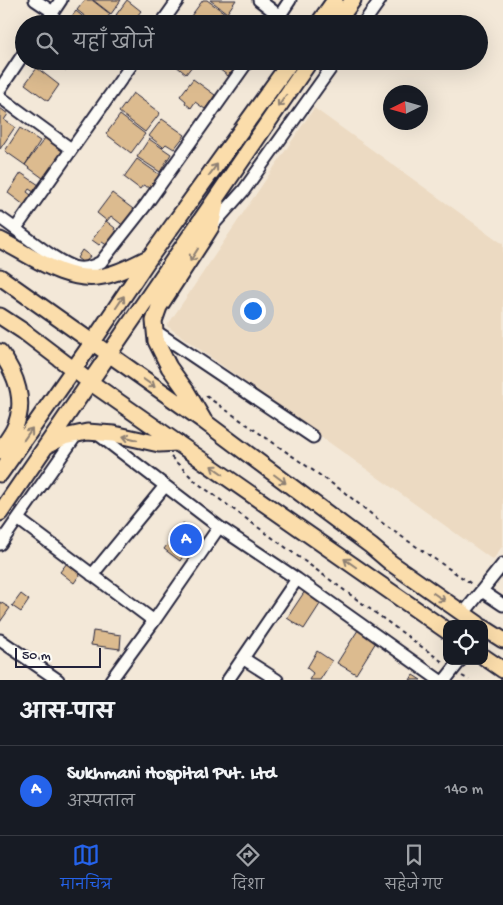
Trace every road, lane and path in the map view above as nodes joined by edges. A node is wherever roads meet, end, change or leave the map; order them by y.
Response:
1 (36, 0) edge
2 (61, 0) edge
3 (178, 0) edge
4 (259, 0) edge
5 (290, 0) edge
6 (335, 0) edge
7 (353, 0) edge
8 (380, 0) edge
9 (53, 12) junction
10 (51, 15) edge
11 (167, 15) edge
12 (272, 15) edge
13 (280, 15) edge
14 (324, 15) edge
15 (342, 15) edge
16 (369, 15) edge
17 (15, 66) edge
18 (128, 70) edge
19 (242, 70) edge
20 (285, 70) edge
21 (304, 70) edge
22 (330, 70) edge
23 (0, 88) edge
24 (0, 97) edge
25 (72, 149) junction
26 (218, 194) junction
27 (0, 218) edge
28 (211, 227) junction
29 (16, 228) junction
30 (0, 240) edge
31 (150, 257) junction
32 (0, 277) edge
33 (0, 316) edge
34 (154, 330) junction
35 (92, 343) junction
36 (0, 352) edge
37 (109, 355) junction
38 (74, 369) junction
39 (90, 382) junction
40 (199, 391) dead end
41 (205, 422) junction
42 (95, 432) junction
43 (77, 434) junction
44 (313, 438) dead end
45 (178, 443) junction
46 (159, 444) junction
47 (47, 445) junction
48 (0, 452) edge
49 (0, 474) edge
50 (166, 486) junction
51 (0, 513) edge
52 (18, 519) junction
53 (219, 527) junction
54 (0, 544) edge
55 (391, 563) junction
56 (503, 564) edge
57 (92, 575) junction
58 (297, 579) junction
59 (378, 582) junction
60 (417, 582) junction
61 (482, 591) junction
62 (403, 600) junction
63 (503, 605) edge
64 (463, 614) junction
65 (472, 620) edge
66 (154, 621) junction
67 (443, 628) edge
68 (488, 631) edge
69 (0, 640) edge
70 (503, 640) edge
71 (443, 656) edge
72 (244, 659) junction
73 (488, 660) edge
74 (456, 665) edge
75 (503, 670) edge
76 (58, 680) edge
77 (111, 680) edge
78 (228, 680) edge
79 (276, 680) edge
80 (440, 680) edge
81 (445, 680) edge
82 (469, 680) edge

1 - 9 street
2 - 9 street
3 - 11 street
4 - 12 street
5 - 13 street
6 - 14 main road
7 - 15 main road
8 - 16 street
9 - 10 street
17 - 23 street
18 - 25 street
19 - 29 street
31 -> 20 main road
21 -> 26 main road
22 - 28 street
24 - 25 street
25 - 29 street
26 - 28 main road
26 - 37 main road
27 - 29 street
28 -> 34 main road
30 - 31 main road
35 -> 31 main road
32 - 35 main road
33 - 38 main road
34 - 41 main road
34 - 44 street
35 - 37 main road
35 - 38 main road
36 - 48 main road
37 - 39 main road
37 -> 41 main road
38 - 39 main road
49 -> 38 main road
39 - 45 main road
39 - 47 main road
40 - 61 path
41 -> 55 main road
42 - 43 main road
46 -> 42 main road
42 - 50 street
43 - 47 main road
43 - 52 street
45 - 46 main road
59 -> 45 main road
46 - 71 path
47 - 51 main road
50 - 53 street
50 - 57 street
52 - 54 street
52 - 57 street
53 - 58 street
53 - 66 street
55 - 59 main road
55 - 60 main road
56 - 61 street
57 - 66 street
58 - 72 street
58 - 80 street
59 - 62 main road
60 - 62 main road
60 -> 64 main road
61 - 63 street
61 - 64 street
62 - 67 main road
64 - 65 main road
66 - 77 street
68 - 70 main road
69 - 76 street
72 - 78 street
72 - 79 street
73 - 75 main road
74 - 81 street
74 - 82 path

